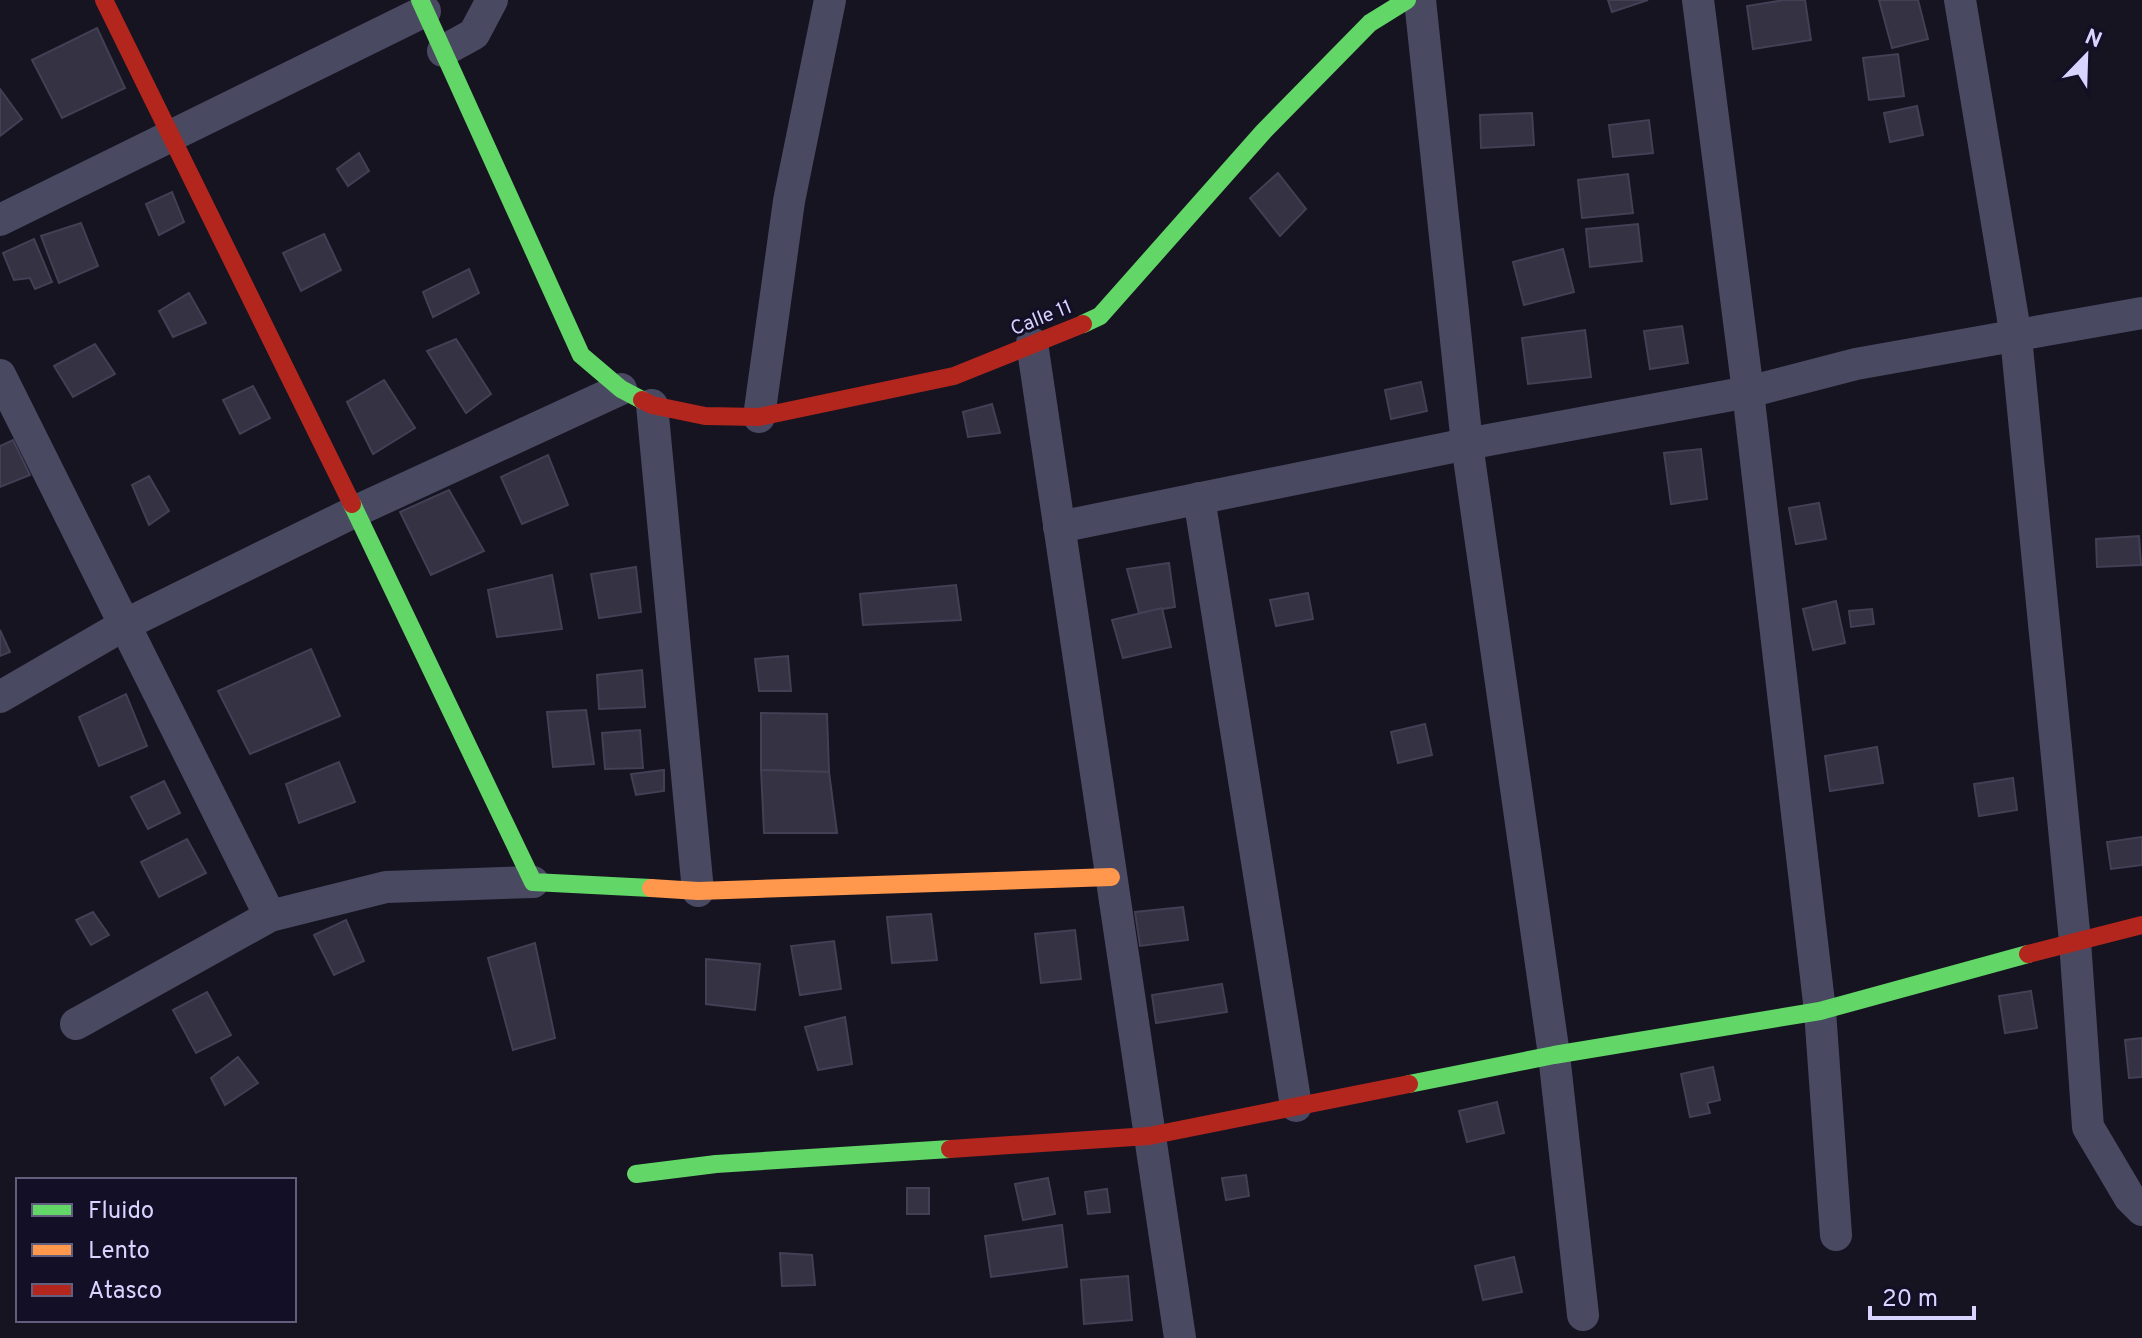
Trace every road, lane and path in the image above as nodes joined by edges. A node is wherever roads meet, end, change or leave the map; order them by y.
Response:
1 (104, 0) edge
2 (492, 0) edge
3 (830, 0) edge
4 (1407, 0) edge
5 (1420, 0) edge
6 (1698, 0) edge
7 (1960, 0) edge
8 (422, 6) edge
9 (443, 51) junction
10 (171, 135) junction
11 (0, 220) edge
12 (2142, 313) edge
13 (2016, 337) junction
14 (1032, 343) junction
15 (0, 375) edge
16 (621, 389) junction
17 (1748, 392) junction
18 (652, 405) junction
19 (759, 417) junction
20 (1467, 444) junction
21 (1199, 498) junction
22 (356, 511) junction
23 (1059, 527) junction
24 (124, 625) junction
25 (0, 697) edge
26 (1111, 877) junction
27 (533, 882) junction
28 (698, 891) junction
29 (270, 916) junction
30 (2142, 925) edge
31 (2075, 941) junction
32 (1820, 1011) junction
33 (76, 1024) dead end
34 (1554, 1055) junction
35 (1296, 1106) junction
36 (1149, 1136) junction
37 (636, 1174) dead end
38 (2142, 1210) edge
39 (1836, 1235) dead end
40 (1583, 1315) dead end
41 (1180, 1338) edge

1 - 10 street
2 - 9 street
3 - 19 street
4 - 14 street, Calle 11
5 - 20 street
6 - 17 street
7 - 13 street
8 - 9 street
8 - 10 street
9 - 16 street, Calle 11
10 - 11 street
10 - 22 street
12 - 13 street
13 - 17 street
13 - 31 street
14 - 19 street, Calle 11
14 - 23 street
15 - 24 street
16 - 18 street, Calle 11
16 - 22 street
17 - 20 street
17 - 32 street
18 - 19 street, Calle 11
18 - 28 street
20 - 21 street
20 - 34 street
21 - 23 street
21 - 35 street
22 - 24 street
22 - 27 street
23 - 26 street
24 - 25 street
24 - 29 street
26 - 28 street
26 - 36 street
27 - 28 street
27 - 29 street
29 - 33 street
30 - 31 street
31 - 32 street
31 - 38 street
32 - 34 street
32 - 39 street
34 - 35 street
34 - 40 street
35 - 36 street
36 - 37 street
36 - 41 street

